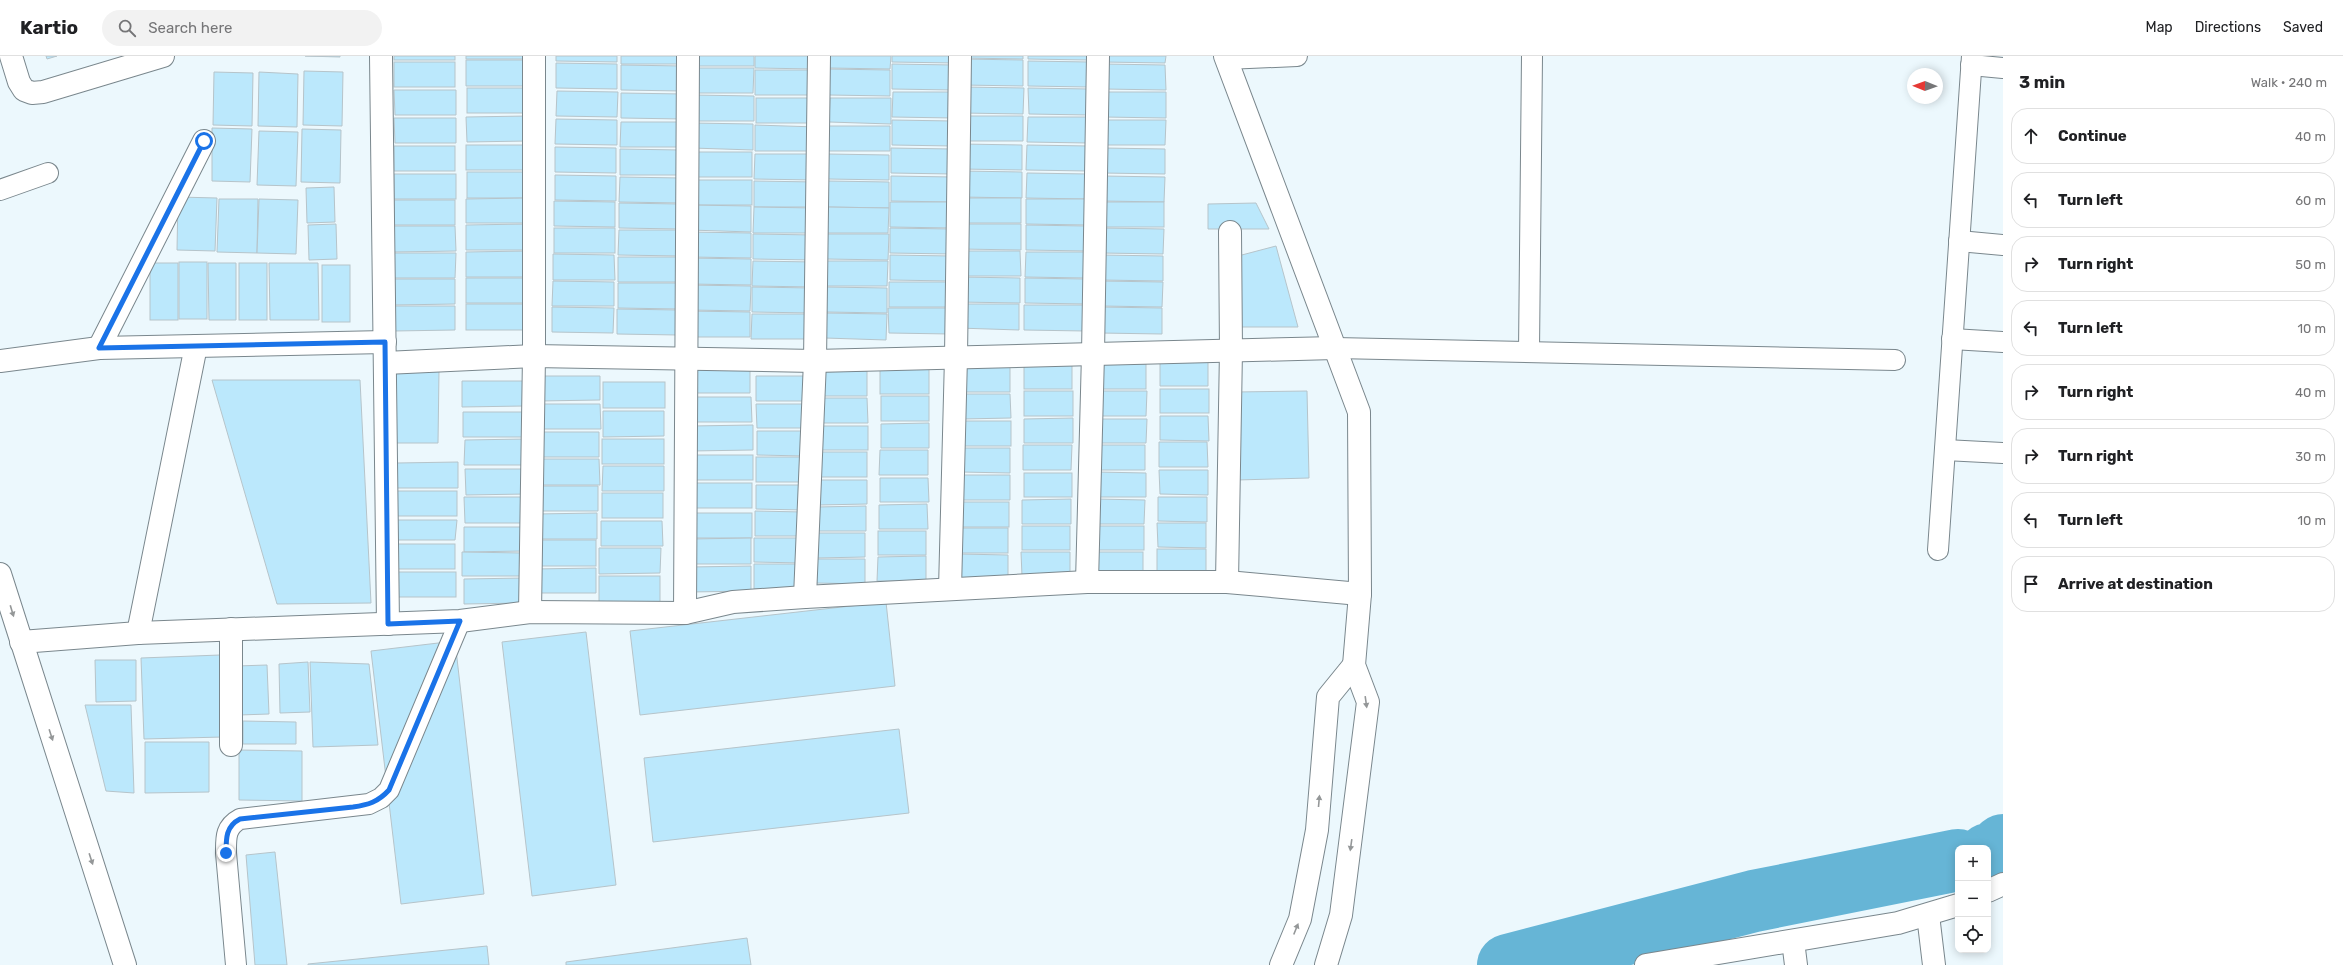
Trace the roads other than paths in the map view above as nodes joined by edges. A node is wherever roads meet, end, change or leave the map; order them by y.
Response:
1 (11, 56) edge
2 (163, 56) edge
3 (380, 56) edge
4 (534, 56) edge
5 (688, 56) edge
6 (820, 56) edge
7 (960, 56) edge
8 (1098, 56) edge
9 (1297, 56) edge
10 (1532, 56) edge
11 (1226, 57) edge
12 (1971, 60) edge
13 (2003, 68) edge
14 (204, 141) dead end
15 (48, 173) dead end
16 (0, 190) edge
17 (1230, 232) dead end
18 (1959, 241) junction
19 (2003, 245) edge
20 (1952, 339) junction
21 (385, 342) junction
22 (2003, 342) edge
23 (196, 346) junction
24 (99, 348) junction
25 (1335, 348) junction
26 (1231, 350) junction
27 (1529, 351) junction
28 (1094, 354) junction
29 (534, 356) junction
30 (956, 357) junction
31 (686, 359) junction
32 (1895, 360) dead end
33 (0, 361) edge
34 (815, 361) junction
35 (385, 364) junction
36 (1945, 450) junction
37 (2003, 453) edge
38 (1938, 550) dead end
39 (0, 574) edge
40 (1087, 582) junction
41 (1227, 582) junction
42 (950, 589) junction
43 (1360, 594) junction
44 (805, 597) junction
45 (530, 612) junction
46 (685, 613) junction
47 (460, 621) junction
48 (388, 624) junction
49 (231, 629) junction
50 (138, 633) junction
51 (21, 642) junction
52 (1354, 665) junction
53 (231, 745) dead end
54 (2003, 884) edge
55 (1991, 890) edge
56 (1955, 906) edge
57 (1928, 915) junction
58 (1793, 941) junction
59 (125, 965) edge
60 (236, 965) edge
61 (1281, 965) edge
62 (1326, 965) edge
63 (1646, 965) edge
64 (1796, 965) edge
65 (1934, 965) edge

1 - 2 street
3 - 21 street
4 - 29 street
5 - 31 street
6 - 34 street
7 - 30 street
8 - 28 street
9 - 11 lane
10 - 27 lane
11 - 25 street
12 - 13 lane
12 - 18 lane
14 - 24 street
15 - 16 lane
17 - 26 street
18 - 19 lane
18 - 20 lane
20 - 22 lane
20 - 36 lane
21 - 23 street
21 - 35 street
23 - 24 street
23 - 50 street
24 - 33 street
25 - 26 street
25 - 27 lane
25 - 43 street
26 - 28 street
26 - 41 street
27 - 32 lane
28 - 30 street
28 - 40 street
29 - 31 street
29 - 35 street
29 - 45 street
30 - 34 street
30 - 42 street
31 - 34 street
31 - 46 street
34 - 44 street
35 - 48 street
36 - 37 lane
36 - 38 lane
39 -> 51 street
40 - 41 street
40 - 42 street
41 - 43 street
42 - 44 street
43 - 52 street
44 - 46 street
45 - 46 street
45 - 47 street
47 - 48 street
47 - 60 lane
48 - 49 street
49 - 50 street
49 - 53 street
50 - 51 street
51 -> 59 street
61 -> 52 street
52 -> 62 street
54 - 55 street
56 - 57 street
57 - 58 street
57 - 65 street
58 - 63 street
58 - 64 street

